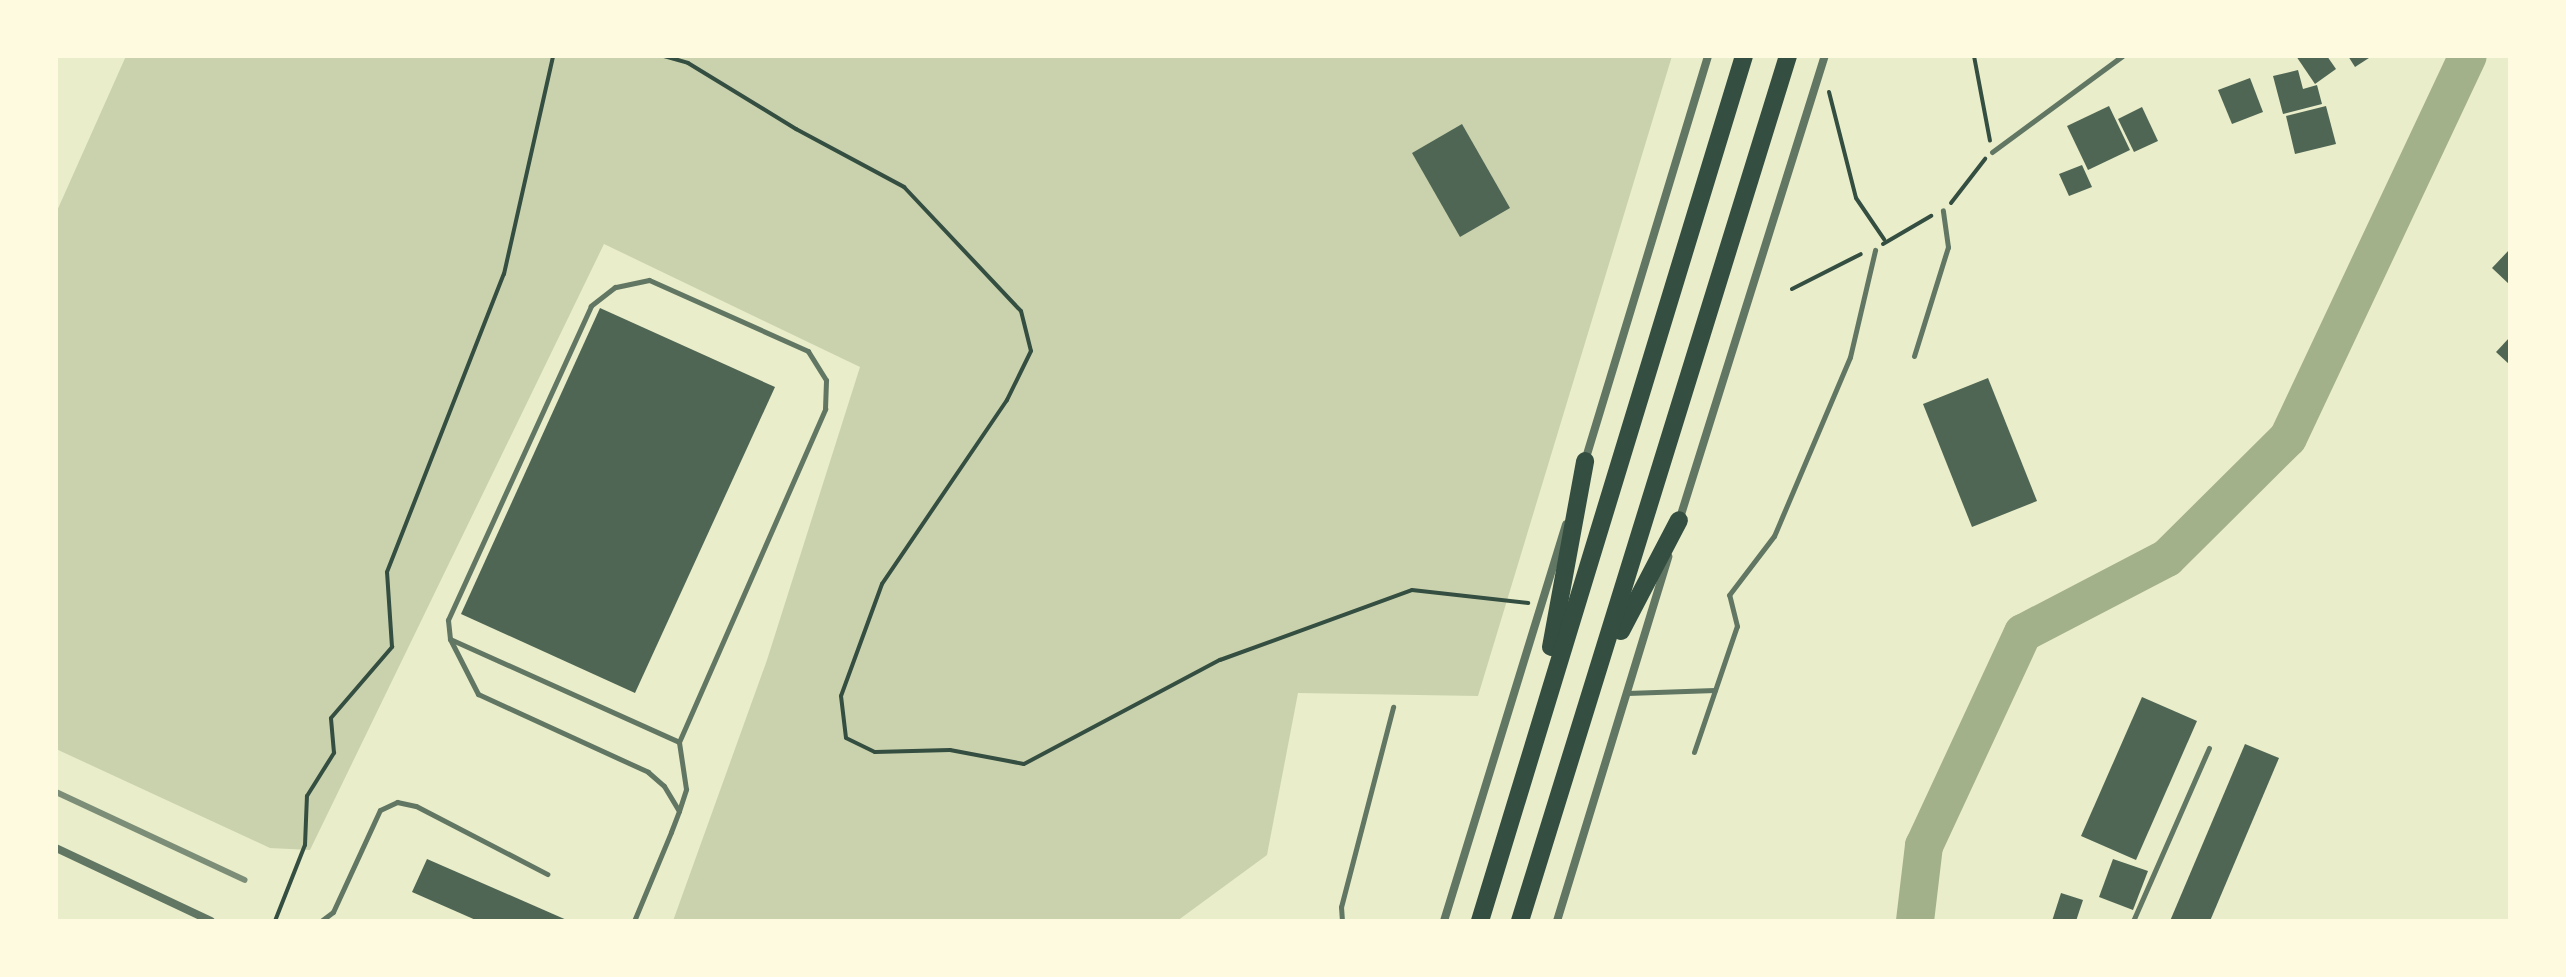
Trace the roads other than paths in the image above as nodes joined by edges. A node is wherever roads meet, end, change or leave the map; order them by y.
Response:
1 (1708, 56) edge
2 (1744, 56) edge
3 (1788, 56) edge
4 (1825, 56) edge
5 (2122, 56) edge
6 (1992, 152) road end
7 (1943, 210) road end
8 (1875, 250) road end
9 (1914, 356) dead end
10 (1585, 461) junction
11 (1679, 520) junction
12 (450, 639) junction
13 (1715, 690) junction
14 (1627, 693) junction
15 (1588, 694) junction
16 (1393, 707) dead end
17 (679, 742) junction
18 (2209, 748) dead end
19 (1694, 752) dead end
20 (1529, 764) junction
21 (679, 811) junction
22 (56, 848) edge
23 (547, 874) dead end
24 (211, 921) edge
25 (321, 921) edge
26 (634, 921) edge
27 (1342, 921) edge
28 (1444, 921) edge
29 (1480, 921) edge
30 (1520, 921) edge
31 (1557, 921) edge
32 (2133, 921) edge

1 - 10 street
2 - 20 highway
3 - 15 highway
4 - 11 street
5 - 6 lane
7 - 9 lane
8 - 13 lane
10 - 20 highway
10 - 28 street
11 - 14 street
11 - 15 highway
12 - 17 lane
12 - 17 lane
12 - 21 lane
13 - 14 lane
13 - 19 lane
14 - 31 street
15 - 30 highway
16 - 27 lane
17 - 21 lane
18 - 32 lane
20 - 29 highway
21 - 26 lane
22 - 24 street
23 - 25 lane

